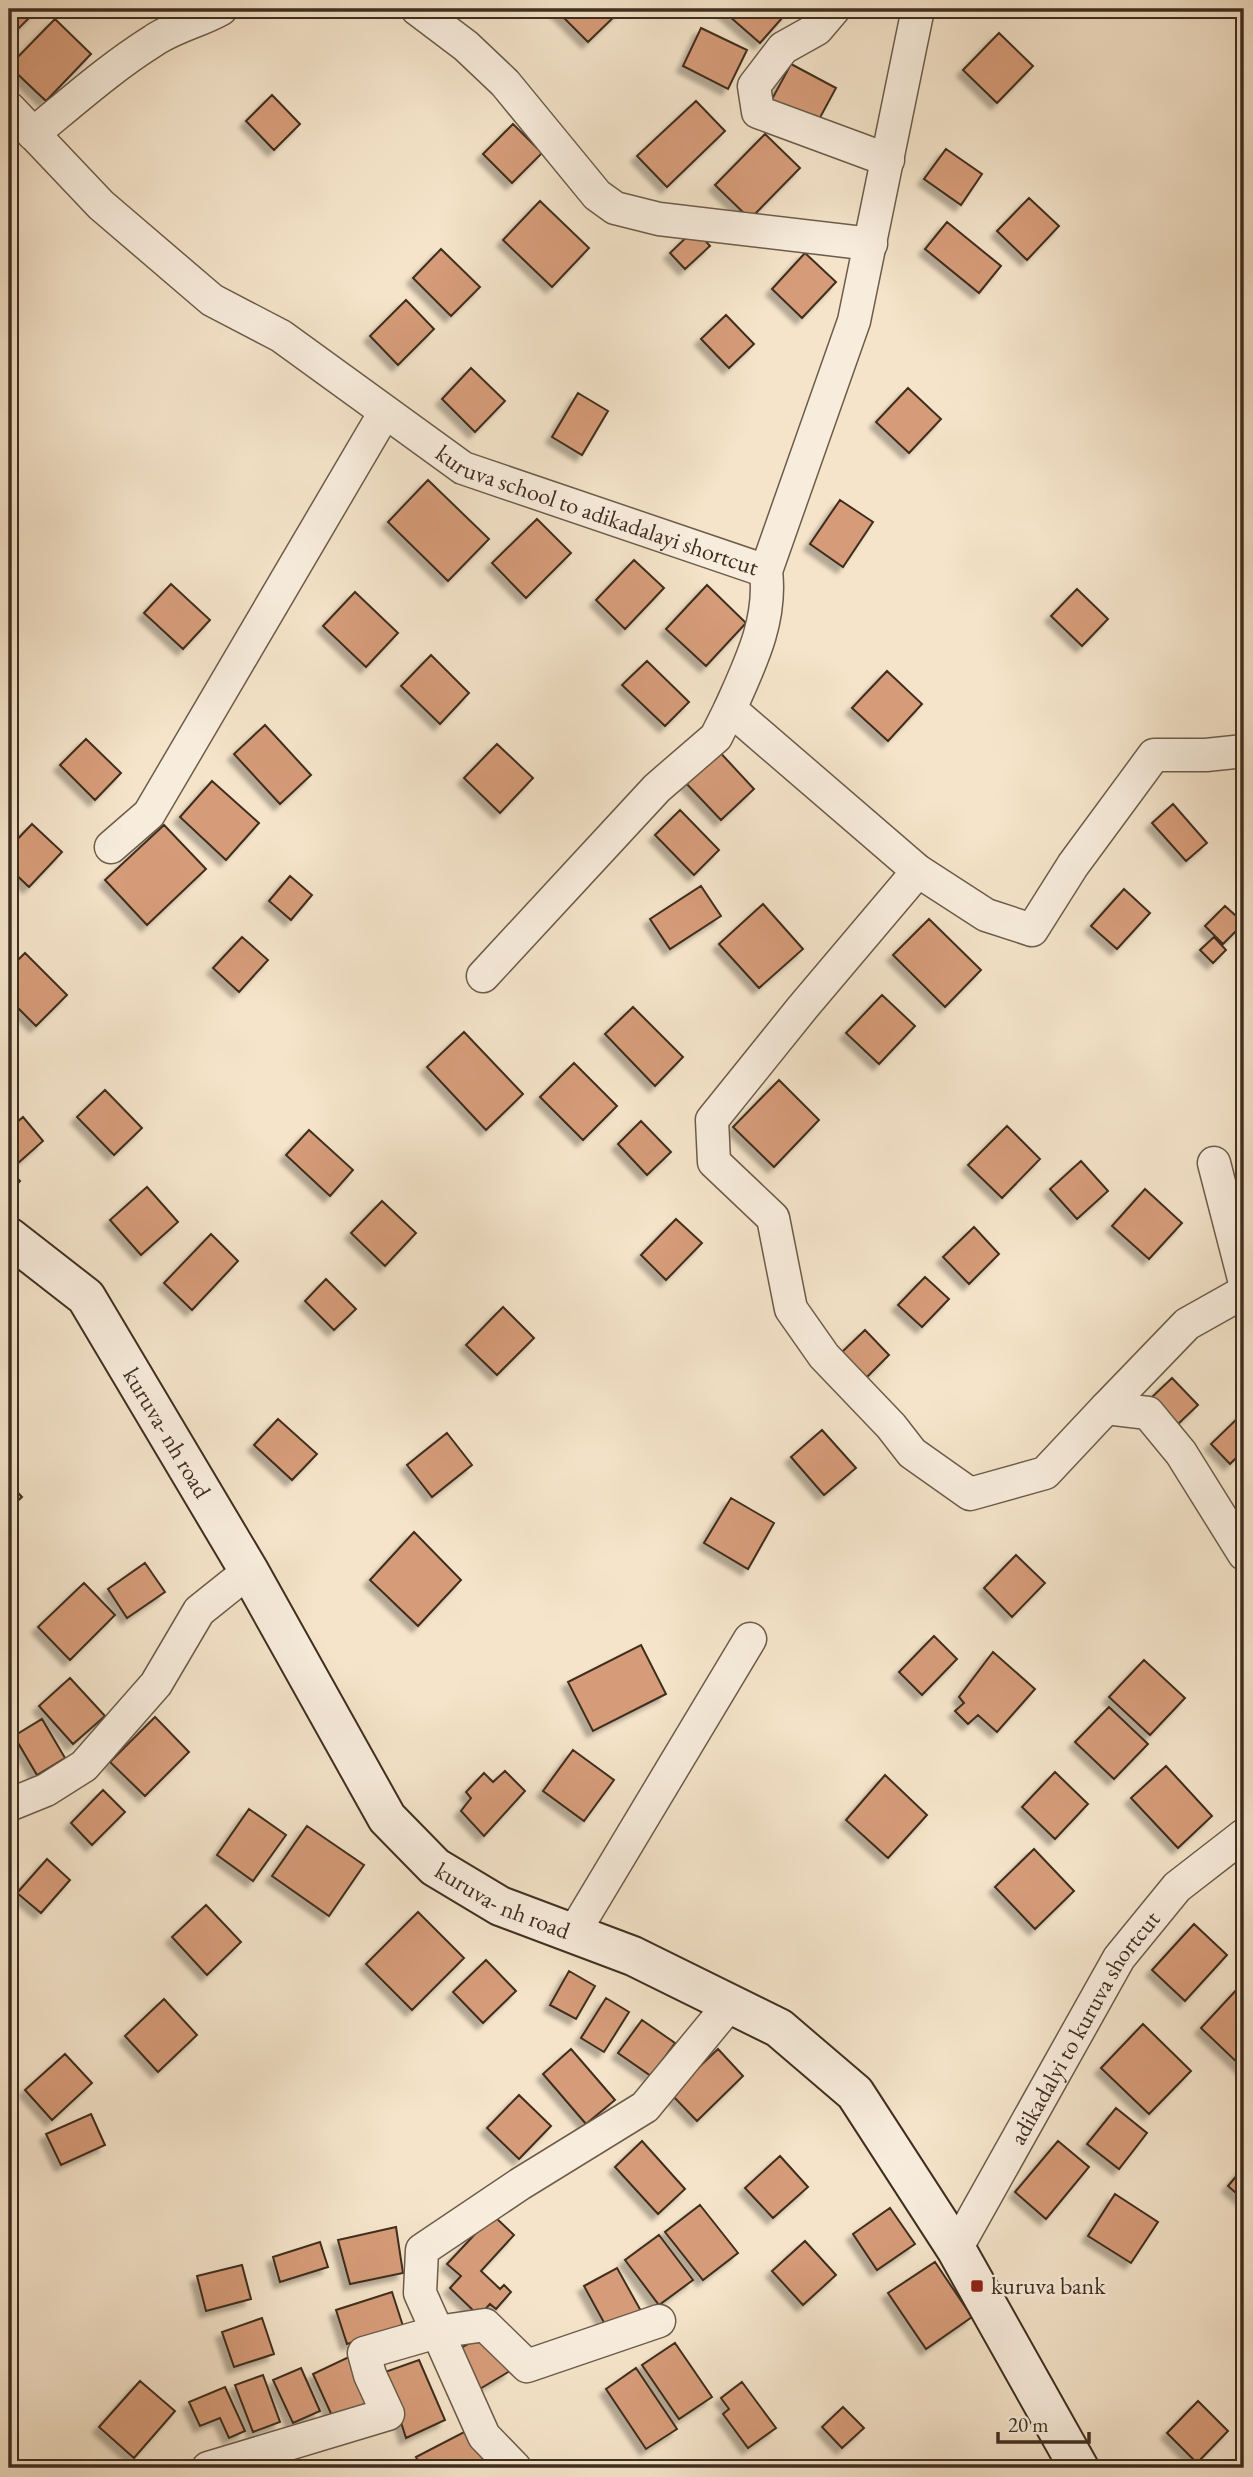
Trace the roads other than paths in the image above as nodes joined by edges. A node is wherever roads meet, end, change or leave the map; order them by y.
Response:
1 (221, 9) edge
2 (417, 9) edge
3 (834, 9) edge
4 (918, 9) edge
5 (9, 108) edge
6 (33, 134) junction
7 (888, 160) junction
8 (871, 244) junction
9 (386, 412) junction
10 (766, 571) junction
11 (730, 709) junction
12 (1244, 751) edge
13 (111, 848) dead end
14 (918, 871) junction
15 (483, 976) dead end
16 (1213, 1163) dead end
17 (9, 1237) edge
18 (1244, 1279) edge
19 (1244, 1292) edge
20 (1106, 1408) junction
21 (1244, 1554) edge
22 (248, 1571) junction
23 (750, 1639) dead end
24 (9, 1805) edge
25 (1244, 1835) edge
26 (573, 1934) junction
27 (730, 2004) junction
28 (956, 2249) junction
29 (659, 2321) dead end
30 (437, 2332) junction
31 (208, 2468) edge
32 (515, 2468) edge
33 (1079, 2468) edge

1 - 6 street
2 - 8 street
3 - 7 street
4 - 7 street, kuruva school to adikadalayi shortcut
5 - 6 street, kuruva school to adikadalayi shortcut
6 - 9 street, kuruva school to adikadalayi shortcut
7 - 8 street, kuruva school to adikadalayi shortcut
8 - 10 street, kuruva school to adikadalayi shortcut
9 - 10 street, kuruva school to adikadalayi shortcut
9 - 13 street
10 - 11 street
11 - 14 street
11 - 15 street
12 - 14 street
14 - 20 street
16 - 18 street
17 - 22 main road, kuruva- nh road
19 - 20 street
20 - 21 street
22 - 24 street
22 - 26 main road, kuruva- nh road
23 - 26 street
25 - 28 street, adikadalyi to kuruva shortcut
26 - 27 main road, kuruva- nh road
27 - 28 main road, kuruva- nh road
27 - 30 street
28 - 33 main road, kuruva- nh road
29 - 30 street
30 - 31 street
30 - 32 street

